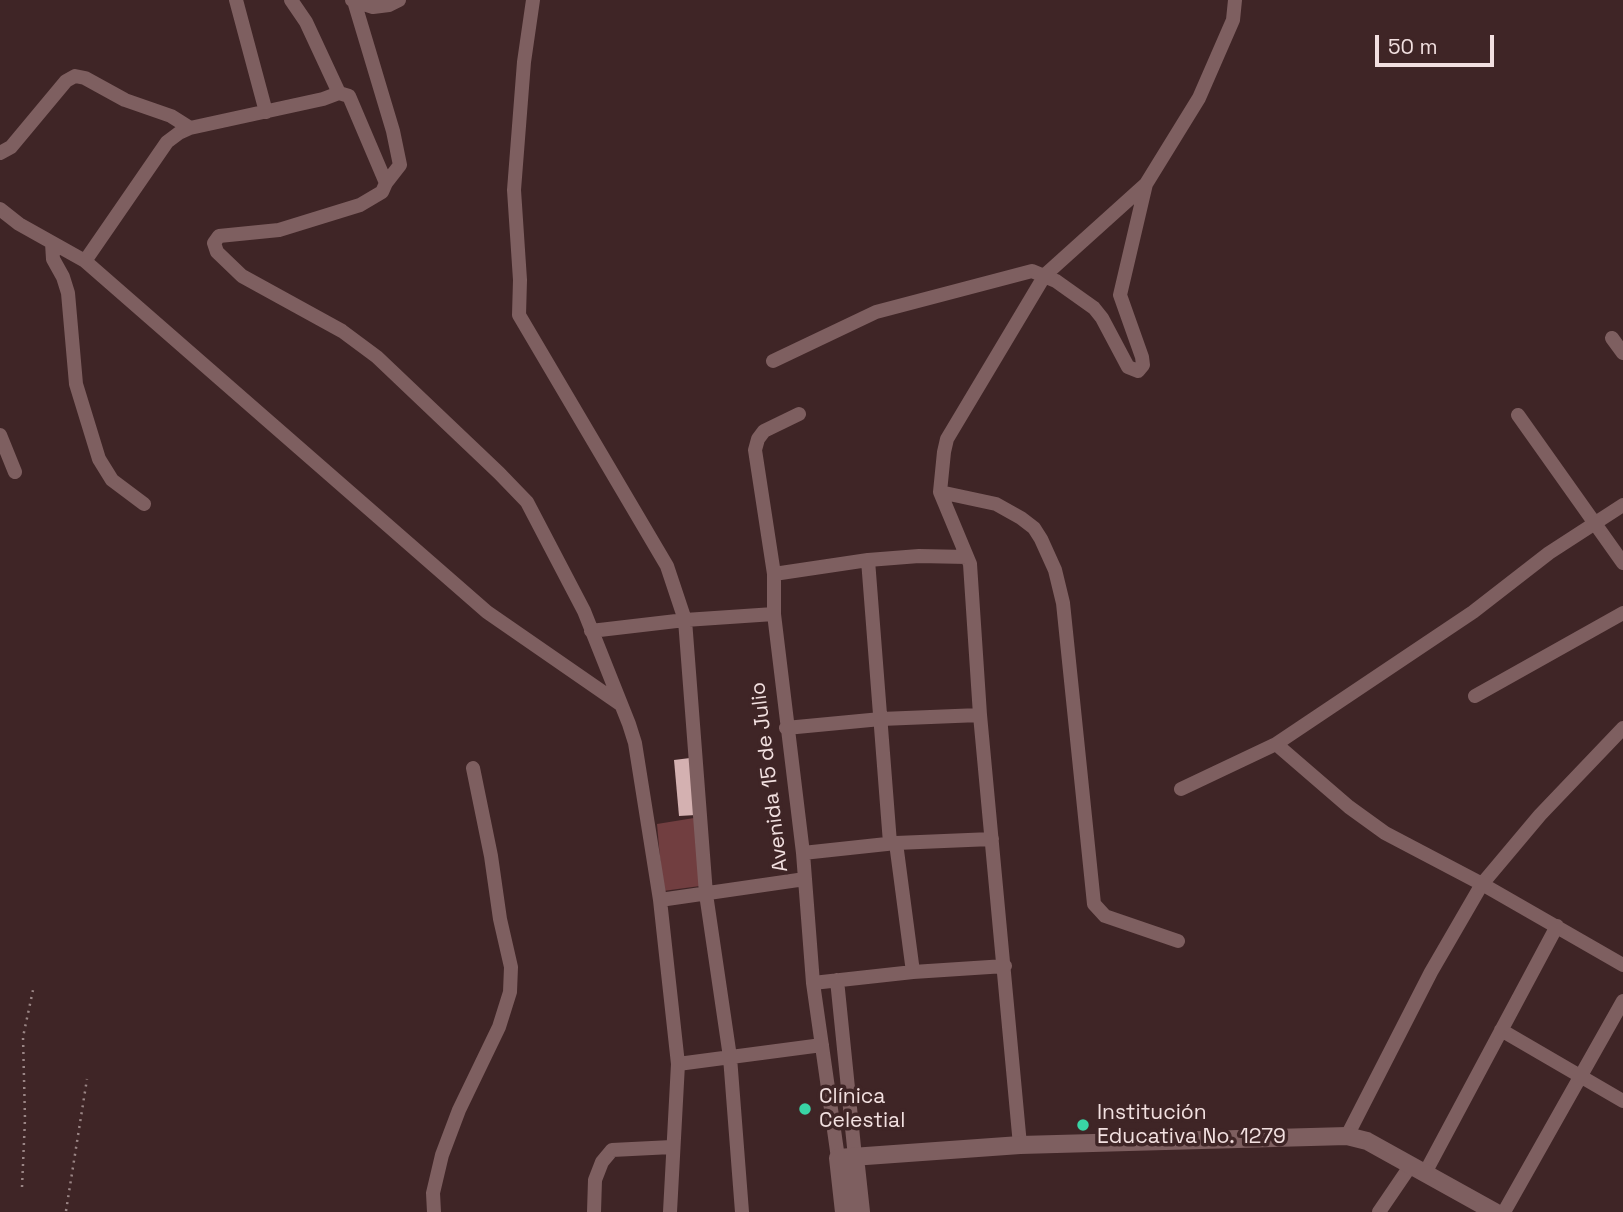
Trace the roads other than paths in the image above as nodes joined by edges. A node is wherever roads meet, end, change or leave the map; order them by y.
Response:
1 (236, 0) edge
2 (291, 0) edge
3 (398, 0) edge
4 (533, 0) edge
5 (1235, 0) edge
6 (353, 1) edge
7 (340, 93) junction
8 (267, 112) junction
9 (190, 128) junction
10 (0, 153) edge
11 (386, 183) junction
12 (1146, 184) junction
13 (0, 209) edge
14 (52, 243) junction
15 (85, 261) junction
16 (1045, 275) junction
17 (1612, 338) dead end
18 (1623, 353) edge
19 (774, 361) dead end
20 (799, 414) dead end
21 (1518, 415) dead end
22 (0, 435) edge
23 (15, 472) dead end
24 (940, 492) junction
25 (144, 504) dead end
26 (1623, 505) edge
27 (1594, 524) junction
28 (968, 558) junction
29 (868, 560) junction
30 (1623, 563) edge
31 (774, 575) junction
32 (1623, 613) edge
33 (775, 614) junction
34 (685, 620) junction
35 (591, 631) junction
36 (1475, 696) dead end
37 (621, 705) junction
38 (980, 715) junction
39 (881, 719) junction
40 (786, 728) junction
41 (1622, 731) edge
42 (1276, 744) junction
43 (473, 768) dead end
44 (1181, 789) dead end
45 (992, 839) junction
46 (893, 843) junction
47 (803, 853) junction
48 (805, 879) junction
49 (1482, 884) junction
50 (706, 894) junction
51 (660, 900) junction
52 (1557, 926) junction
53 (1178, 942) dead end
54 (1623, 965) edge
55 (1005, 966) junction
56 (913, 972) junction
57 (837, 980) junction
58 (813, 983) junction
59 (1623, 1001) edge
60 (1501, 1030) junction
61 (822, 1045) junction
62 (730, 1057) junction
63 (678, 1064) junction
64 (1582, 1077) junction
65 (1623, 1101) edge
66 (1347, 1136) junction
67 (1020, 1145) junction
68 (672, 1147) junction
69 (846, 1157) junction
70 (1418, 1169) junction
71 (434, 1212) edge
72 (594, 1212) edge
73 (670, 1212) edge
74 (743, 1212) edge
75 (844, 1212) edge
76 (861, 1212) edge
77 (1379, 1212) edge
78 (1495, 1212) edge
79 (1504, 1212) edge

1 - 8 street
2 - 7 street
3 - 6 street
4 - 34 street
5 - 12 street
6 - 11 street
7 - 8 street
7 - 11 street
8 - 9 street
9 - 10 street
9 - 15 street
11 - 35 street
12 - 16 street
12 - 16 street
13 - 14 street
14 - 15 street
14 - 25 street
15 - 37 street
16 - 19 street
16 - 24 street
17 - 18 street
20 - 31 street, Avenida 15 de Julio
21 - 27 street
22 - 23 street
24 - 28 street
24 - 53 street
26 - 27 street
27 - 30 street
27 - 42 street
28 - 29 street
28 - 38 street
29 - 31 street
29 - 39 street
31 - 33 street, Avenida 15 de Julio
32 - 36 street
33 - 34 street
33 - 40 street, Avenida 15 de Julio
34 - 35 street
34 - 50 street
35 - 37 street
37 - 51 street
38 - 39 street
38 - 45 street
39 - 40 street
39 - 46 street
40 - 47 street, Avenida 15 de Julio
41 - 49 street
42 - 44 street
42 - 49 street
43 - 71 street
45 - 46 street
45 - 55 street
46 - 47 street
46 - 56 street
47 - 48 street, Avenida 15 de Julio
48 - 50 street
48 - 58 street, Avenida 15 de Julio
49 - 52 street
49 - 66 street
50 - 51 street
50 - 62 street
51 - 63 street
52 - 54 street
52 - 60 street
55 - 56 street
55 - 67 street
56 - 57 street
57 - 58 street
57 - 69 street, Avenida 15 de Julio
58 - 61 street, Avenida 15 de Julio
59 - 64 street
60 - 64 street
60 - 70 street
61 - 62 street
61 - 69 street, Avenida 15 de Julio
62 - 63 street
62 - 74 street
63 - 68 street
64 - 65 street
64 - 79 street
66 - 67 street
66 - 70 street
67 - 69 street
68 - 72 street
68 - 73 street
69 - 75 street, Avenida 15 de Julio
69 - 76 street, Avenida 15 de Julio
70 - 77 street
70 - 78 street

